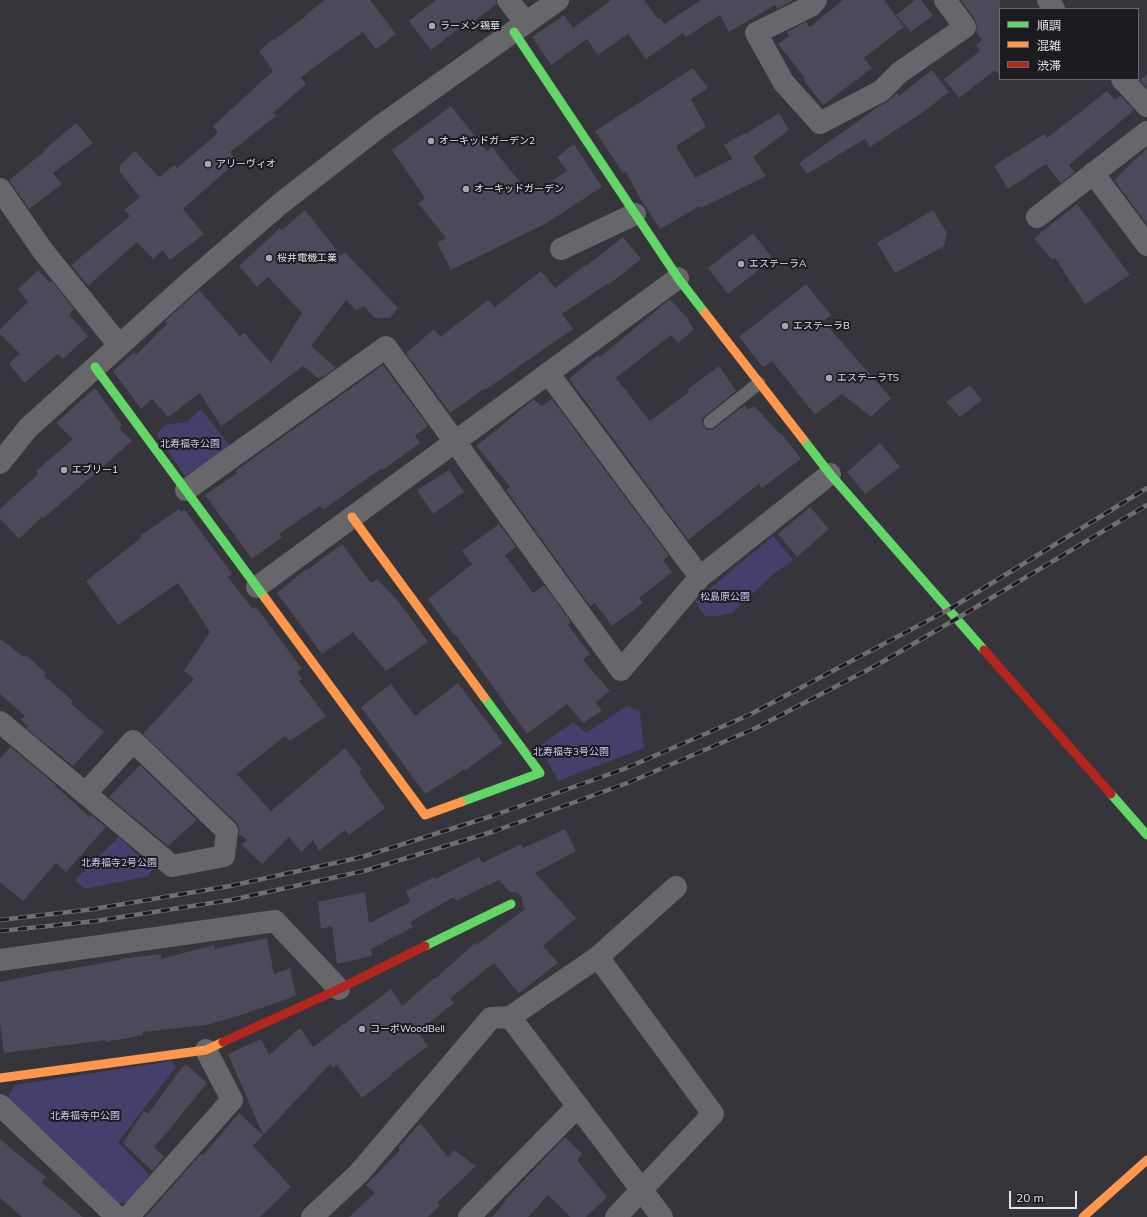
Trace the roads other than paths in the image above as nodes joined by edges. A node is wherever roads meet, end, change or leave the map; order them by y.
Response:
1 (508, 0) edge
2 (558, 0) edge
3 (816, 0) edge
4 (945, 0) edge
5 (520, 27) junction
6 (1123, 80) edge
7 (1147, 106) edge
8 (1147, 132) edge
9 (1093, 173) junction
10 (0, 189) edge
11 (635, 214) junction
12 (1037, 216) dead end
13 (1147, 245) edge
14 (560, 249) dead end
15 (678, 278) junction
16 (119, 345) junction
17 (94, 367) junction
18 (548, 373) junction
19 (759, 383) junction
20 (710, 422) dead end
21 (454, 442) junction
22 (0, 463) edge
23 (830, 474) junction
24 (186, 490) junction
25 (352, 517) junction
26 (700, 577) junction
27 (257, 587) junction
28 (0, 722) edge
29 (86, 793) junction
30 (1147, 835) edge
31 (676, 887) dead end
32 (511, 904) dead end
33 (598, 957) junction
34 (0, 960) edge
35 (339, 989) junction
36 (510, 1017) junction
37 (206, 1050) junction
38 (0, 1078) edge
39 (0, 1105) edge
40 (578, 1106) junction
41 (1147, 1160) edge
42 (642, 1190) junction
43 (117, 1217) edge
44 (128, 1217) edge
45 (312, 1217) edge
46 (468, 1217) edge
47 (616, 1217) edge
48 (662, 1217) edge
49 (1083, 1217) edge

1 - 5 street
2 - 5 street
3 - 4 street
5 - 11 street
5 - 16 street
6 - 7 street
8 - 9 street
9 - 12 street
9 - 13 street
10 - 16 street
11 - 14 street
11 - 15 street
15 - 18 street
15 - 19 street
16 - 17 street
17 - 22 street
17 - 24 street
18 - 21 street
18 - 26 street
19 - 20 lane
19 - 23 street
21 - 24 street
21 - 25 street
21 - 26 street
23 - 26 street
23 - 30 street
24 - 27 street
25 - 27 street
25 - 27 street
28 - 29 street
29 - 29 street
31 - 33 street
32 - 35 street
33 - 36 street
33 - 42 street
34 - 35 street
35 - 37 street
36 - 40 street
36 - 45 street
37 - 38 street
37 - 44 street
39 - 43 street
40 - 42 street
40 - 46 street
41 - 49 street
42 - 47 street
42 - 48 street

